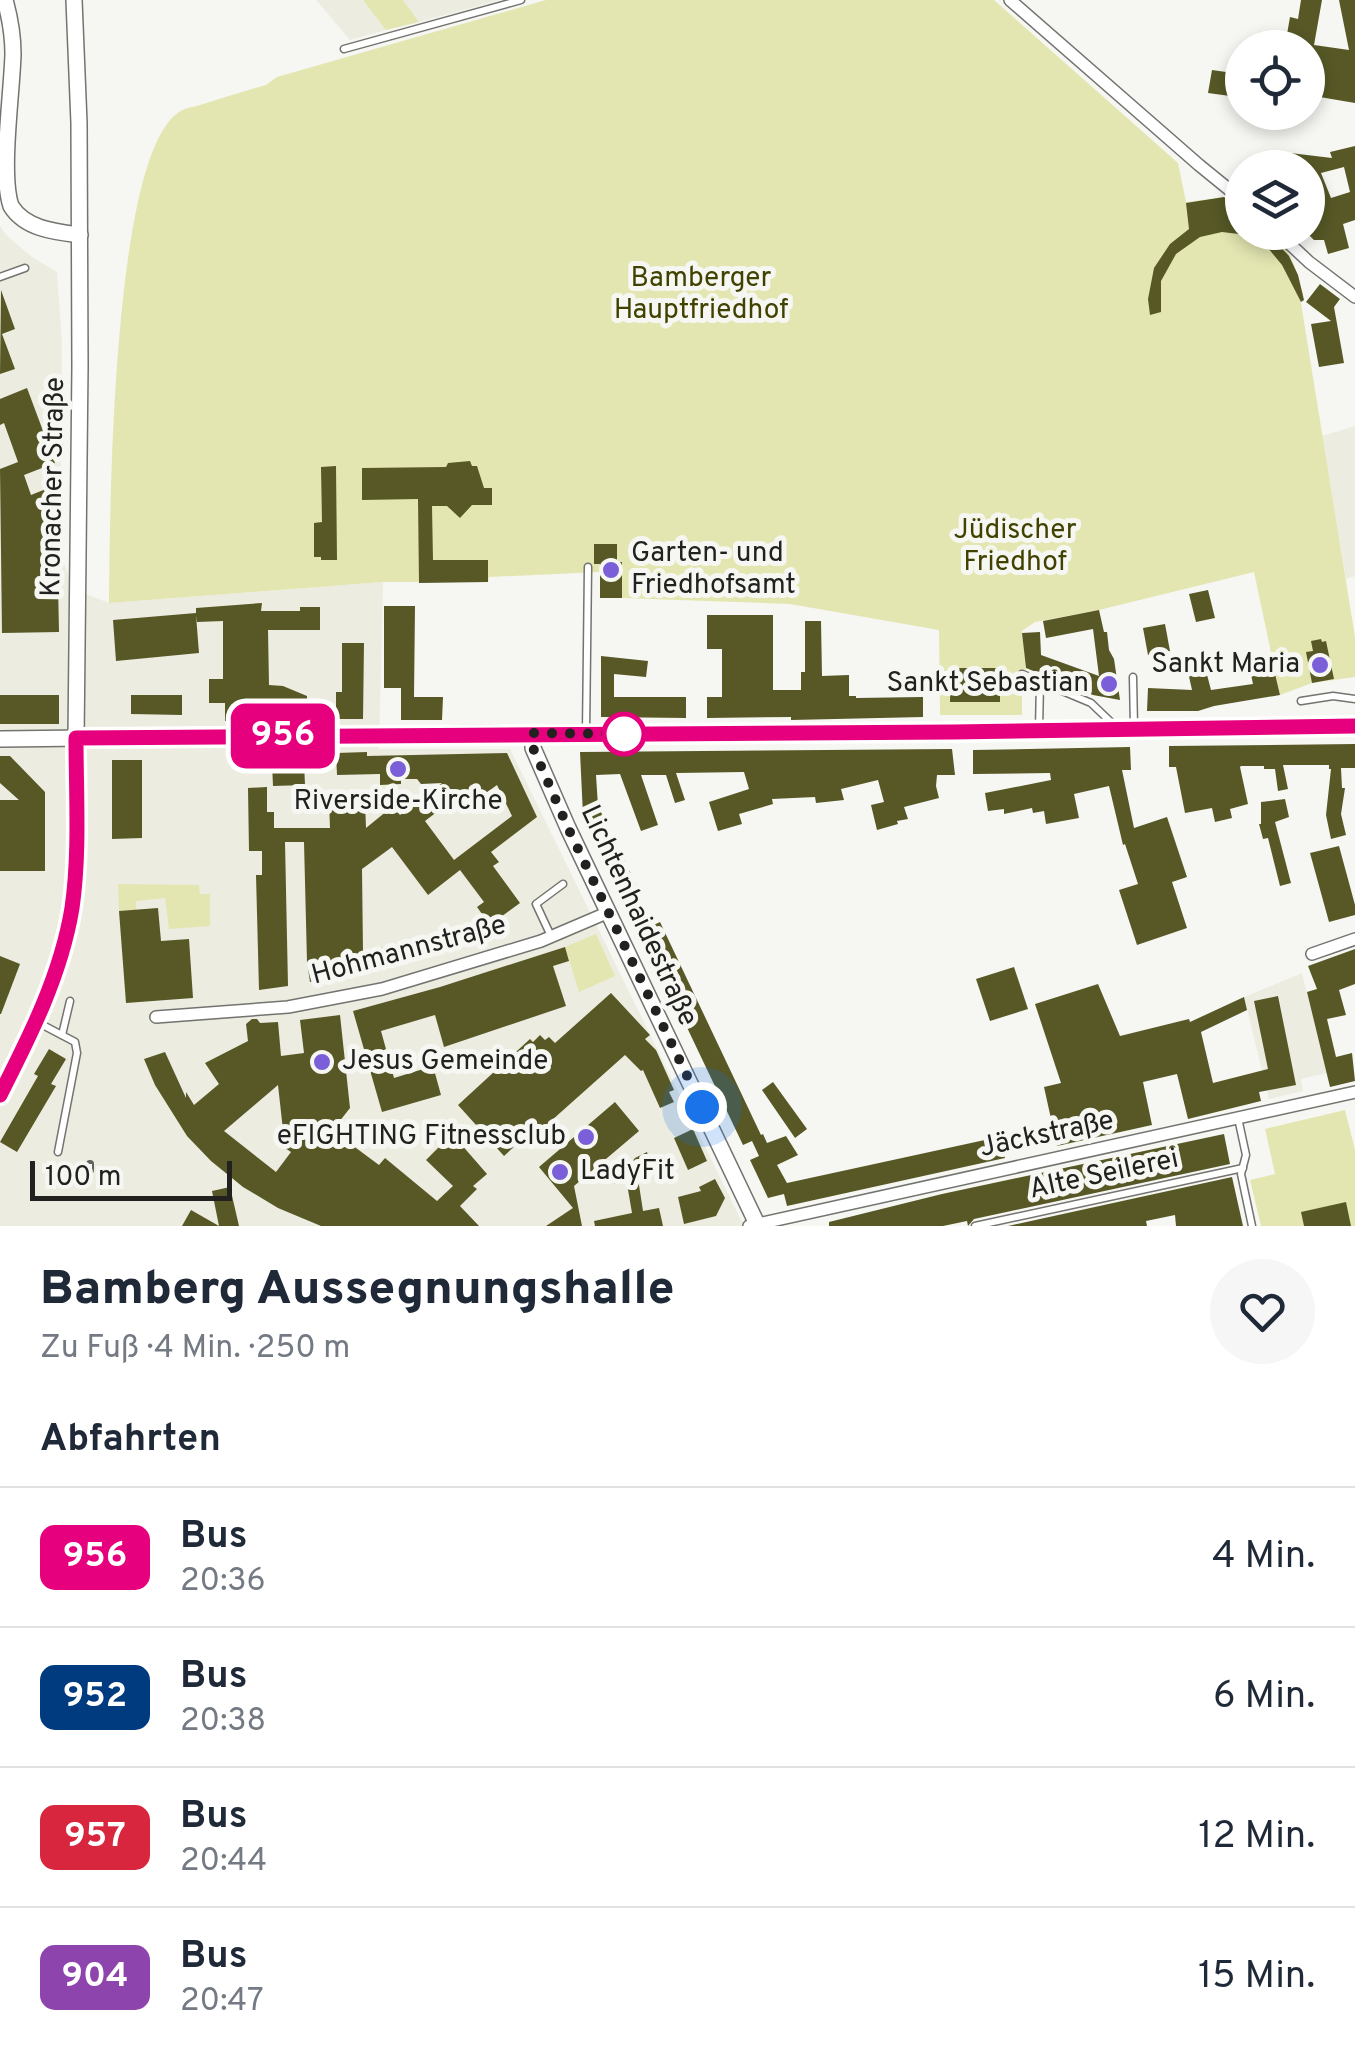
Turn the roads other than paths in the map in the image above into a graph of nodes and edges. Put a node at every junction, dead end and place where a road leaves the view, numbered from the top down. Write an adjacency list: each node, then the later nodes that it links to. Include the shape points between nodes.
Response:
1 (2, 0): 7 (street, via 13,54 3,187 22,219)
2 (74, 0): 7 (street, Kronacher Straße)
3 (520, 0): 5 (lane)
4 (1010, 0): 6 (street)
5 (344, 49)
6 (1225, 186)
7 (80, 235): 23 (street, Kronacher Straße)
8 (1296, 250): 11 (street)
9 (25, 268): 10 (lane)
10 (0, 277)
11 (1355, 297)
12 (588, 567): 22 (lane)
13 (1022, 674): 15 (lane)
14 (1133, 677): 19 (lane)
15 (1040, 682): 19 (lane, via 1091,703); 20 (lane)
16 (1355, 699): 17 (lane)
17 (1301, 701)
18 (1355, 726): 19 (street)
19 (1127, 729): 20 (street)
20 (1039, 730): 22 (street)
21 (533, 733): 22 (street); 23 (street); 26 (street, Lichtenhaidestraße, via 533,748)
22 (586, 734)
23 (76, 738): 24 (street); 32 (street, via 72,908)
24 (0, 740)
25 (564, 884): 27 (lane, via 536,904)
26 (608, 912): 27 (street, Hohmannstraße); 40 (street, Lichtenhaidestraße)
27 (552, 938): 31 (street, Hohmannstraße, via 341,998)
28 (1355, 939): 29 (street)
29 (1312, 954)
30 (70, 1001): 33 (lane)
31 (156, 1017)
32 (36, 1022): 33 (lane); 35 (street)
33 (62, 1035): 37 (lane, via 75,1042 77,1053)
34 (1355, 1092): 36 (street, Jäckstraße)
35 (0, 1095)
36 (1238, 1118): 38 (lane, via 1246,1155); 40 (street, Jäckstraße)
37 (58, 1152)
38 (1242, 1168): 39 (lane, Alte Seilerei); 42 (lane)
39 (997, 1224): 41 (lane, Alte Seilerei)
40 (755, 1225)
41 (975, 1226)
42 (1252, 1226)

